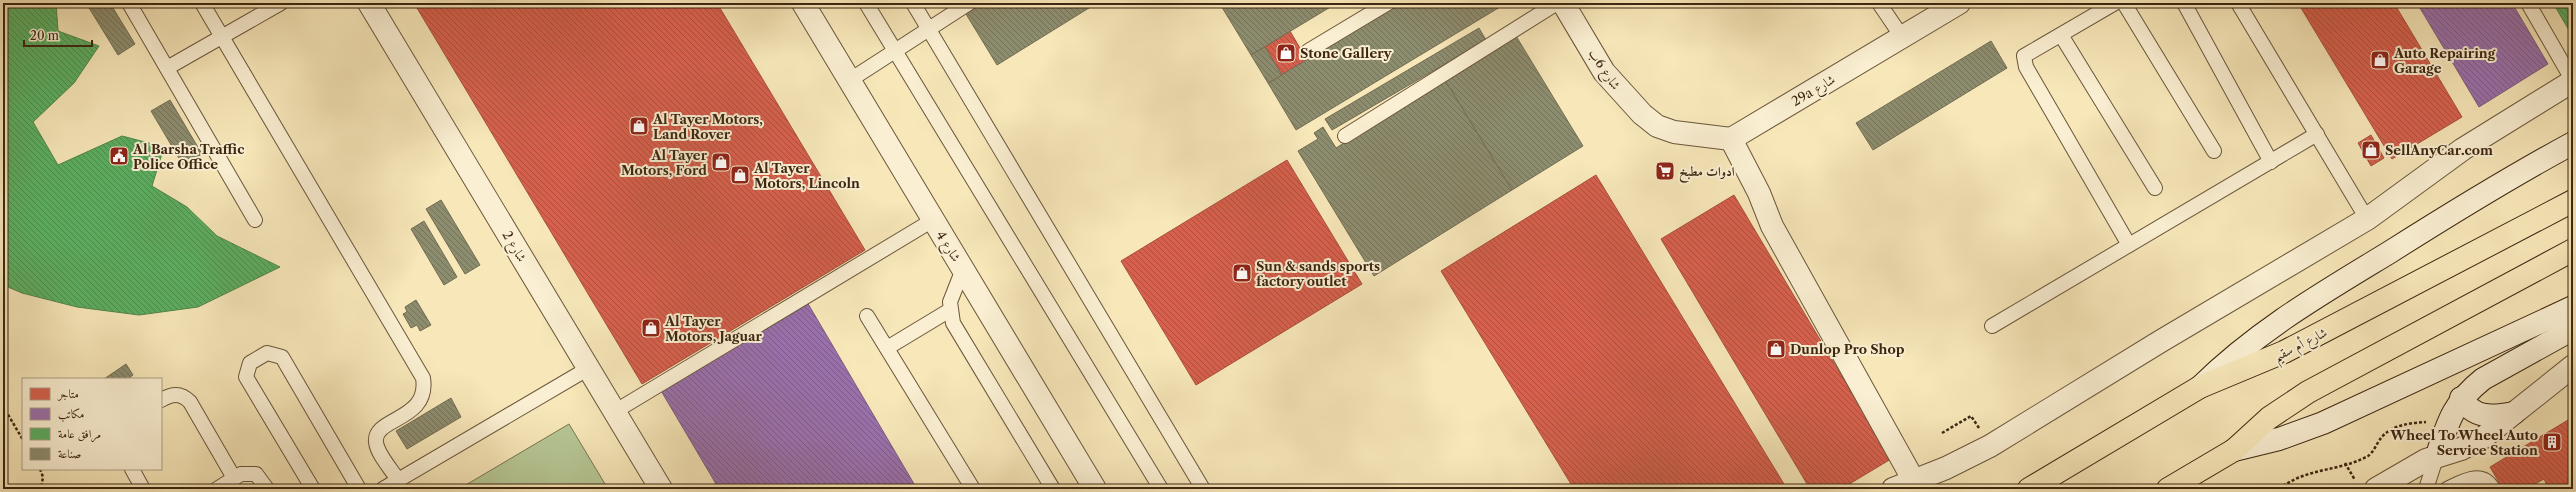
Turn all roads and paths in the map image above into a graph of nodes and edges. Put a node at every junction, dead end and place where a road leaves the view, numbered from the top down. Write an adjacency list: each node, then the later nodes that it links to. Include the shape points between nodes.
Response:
1 (129, 3): 25 (lane)
2 (202, 3): 21 (lane)
3 (281, 3): 21 (lane)
4 (369, 3): 49 (street, شارع 2)
5 (804, 3): 26 (street, شارع 4)
6 (866, 3): 23 (lane)
7 (913, 3): 19 (lane)
8 (969, 3): 19 (lane)
9 (1388, 3): 24 (lane)
10 (1557, 3): 29 (lane)
11 (1563, 3): 30 (street, شارع 6ب, via 1616,87 1642,114 1658,126 1693,135)
12 (1879, 3): 22 (lane)
13 (1959, 3): 22 (street, 29a شارع)
14 (2115, 3): 20 (lane)
15 (2124, 3): 32 (lane)
16 (2184, 3): 33 (lane)
17 (2238, 3): 28 (lane)
18 (2528, 3): 27 (lane)
19 (929, 29): 23 (lane); 69 (lane)
20 (2061, 35): 34 (lane); 39 (lane, via 2024,56 2026,67)
21 (222, 36): 25 (lane); 66 (lane, via 423,378 424,390 420,402 408,413 383,428 376,436 377,446)
22 (1902, 37): 30 (street, 29a شارع)
23 (896, 50): 26 (lane); 81 (lane)
24 (1308, 51)
25 (167, 68): 37 (lane)
26 (850, 80): 38 (street, شارع 4)
27 (2573, 81): 36 (street, via 2464,149)
28 (2317, 134): 33 (lane); 36 (lane)
29 (1345, 136)
30 (1731, 139): 67 (street, via 1759,193 1772,226)
31 (2573, 143): 50 (street, via 2501,183 2272,325 2227,361)
32 (2214, 151)
33 (2271, 162): 39 (lane)
34 (2155, 188)
35 (2573, 201): 50 (main road, شارع أم سقيم, via 2257,365)
36 (2367, 219): 67 (street, via 2167,337 1990,446)
37 (255, 220)
38 (933, 220): 41 (street, شارع 4); 54 (lane)
39 (2129, 245): 45 (lane)
40 (2573, 250): 60 (main road, via 2288,404)
41 (964, 269): 43 (lane, via 953,294); 80 (street, شارع 4)
42 (2573, 307): 60 (street, via 2323,423 2279,439)
43 (950, 310): 47 (lane); 79 (lane, via 953,323)
44 (867, 316): 47 (lane)
45 (1992, 326)
46 (2573, 329): 51 (street, via 2483,379)
47 (887, 348): 78 (lane)
48 (2573, 366): 55 (street)
49 (589, 368): 54 (street, شارع 2); 66 (lane)
50 (2200, 387): 83 (main road, شارع أم سقيم)
51 (2461, 398): 55 (street, via 2466,407 2483,416); 56 (street)
52 (162, 400): 65 (lane, via 179,394 190,402)
53 (3, 406): 59 (path)
54 (614, 412): 77 (street, شارع 2)
55 (2514, 413): 61 (street, via 2476,442)
56 (2448, 420): 61 (street); 62 (path, via 2407,423 2382,436 2369,455)
57 (1942, 433): 58 (path, via 1972,416)
58 (1982, 433)
59 (22, 438)
60 (2234, 450): 84 (main road)
61 (2437, 455): 68 (street); 86 (lane)
62 (2345, 463): 68 (path); 85 (path, via 2291,479)
63 (40, 470): 70 (path, via 43,477)
64 (133, 470): 71 (lane)
65 (234, 478): 72 (lane); 73 (lane, via 252,472 260,477)
66 (398, 480): 76 (lane)
67 (1914, 481): 82 (street)
68 (2366, 486)
69 (1198, 487)
70 (41, 489)
71 (143, 489)
72 (217, 489)
73 (267, 489)
74 (313, 489): 75 (lane, via 246,377 250,363 267,353 282,357)
75 (359, 489)
76 (383, 489)
77 (661, 489)
78 (972, 489)
79 (1053, 489)
80 (1095, 489)
81 (1161, 489)
82 (1893, 489)
83 (2028, 489)
84 (2168, 489)
85 (2279, 489)
86 (2426, 489)
87 (2447, 489): 88 (lane, via 2473,478 2487,481)
88 (2493, 489)

